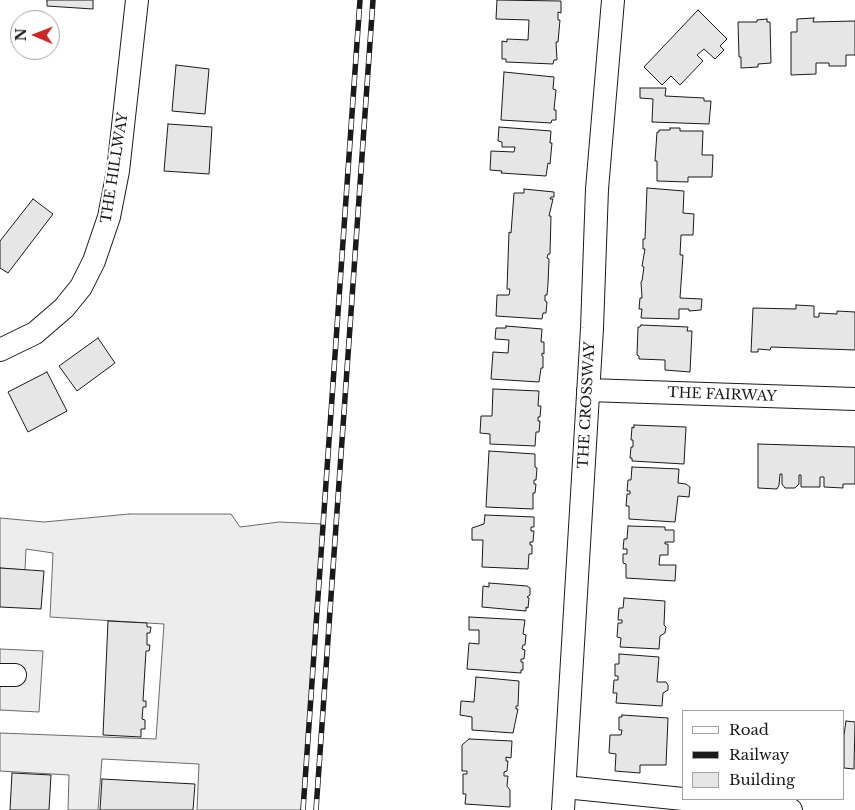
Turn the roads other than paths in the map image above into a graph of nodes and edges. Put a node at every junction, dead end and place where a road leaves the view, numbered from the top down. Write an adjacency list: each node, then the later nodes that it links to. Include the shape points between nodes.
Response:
1 (136, 0): 3 (street, THE HILLWAY, via 118,171 109,217 94,261 81,287 64,308 35,332)
2 (613, 0): 4 (street, THE CROSSWAY, via 597,189)
3 (0, 350)
4 (588, 390): 5 (street, THE FAIRWAY); 6 (street, THE CROSSWAY)
5 (855, 399)
6 (565, 787): 7 (street); 9 (street, THE CROSSWAY)
7 (682, 799)
8 (693, 800): 10 (street)
9 (564, 810)
10 (791, 810)

